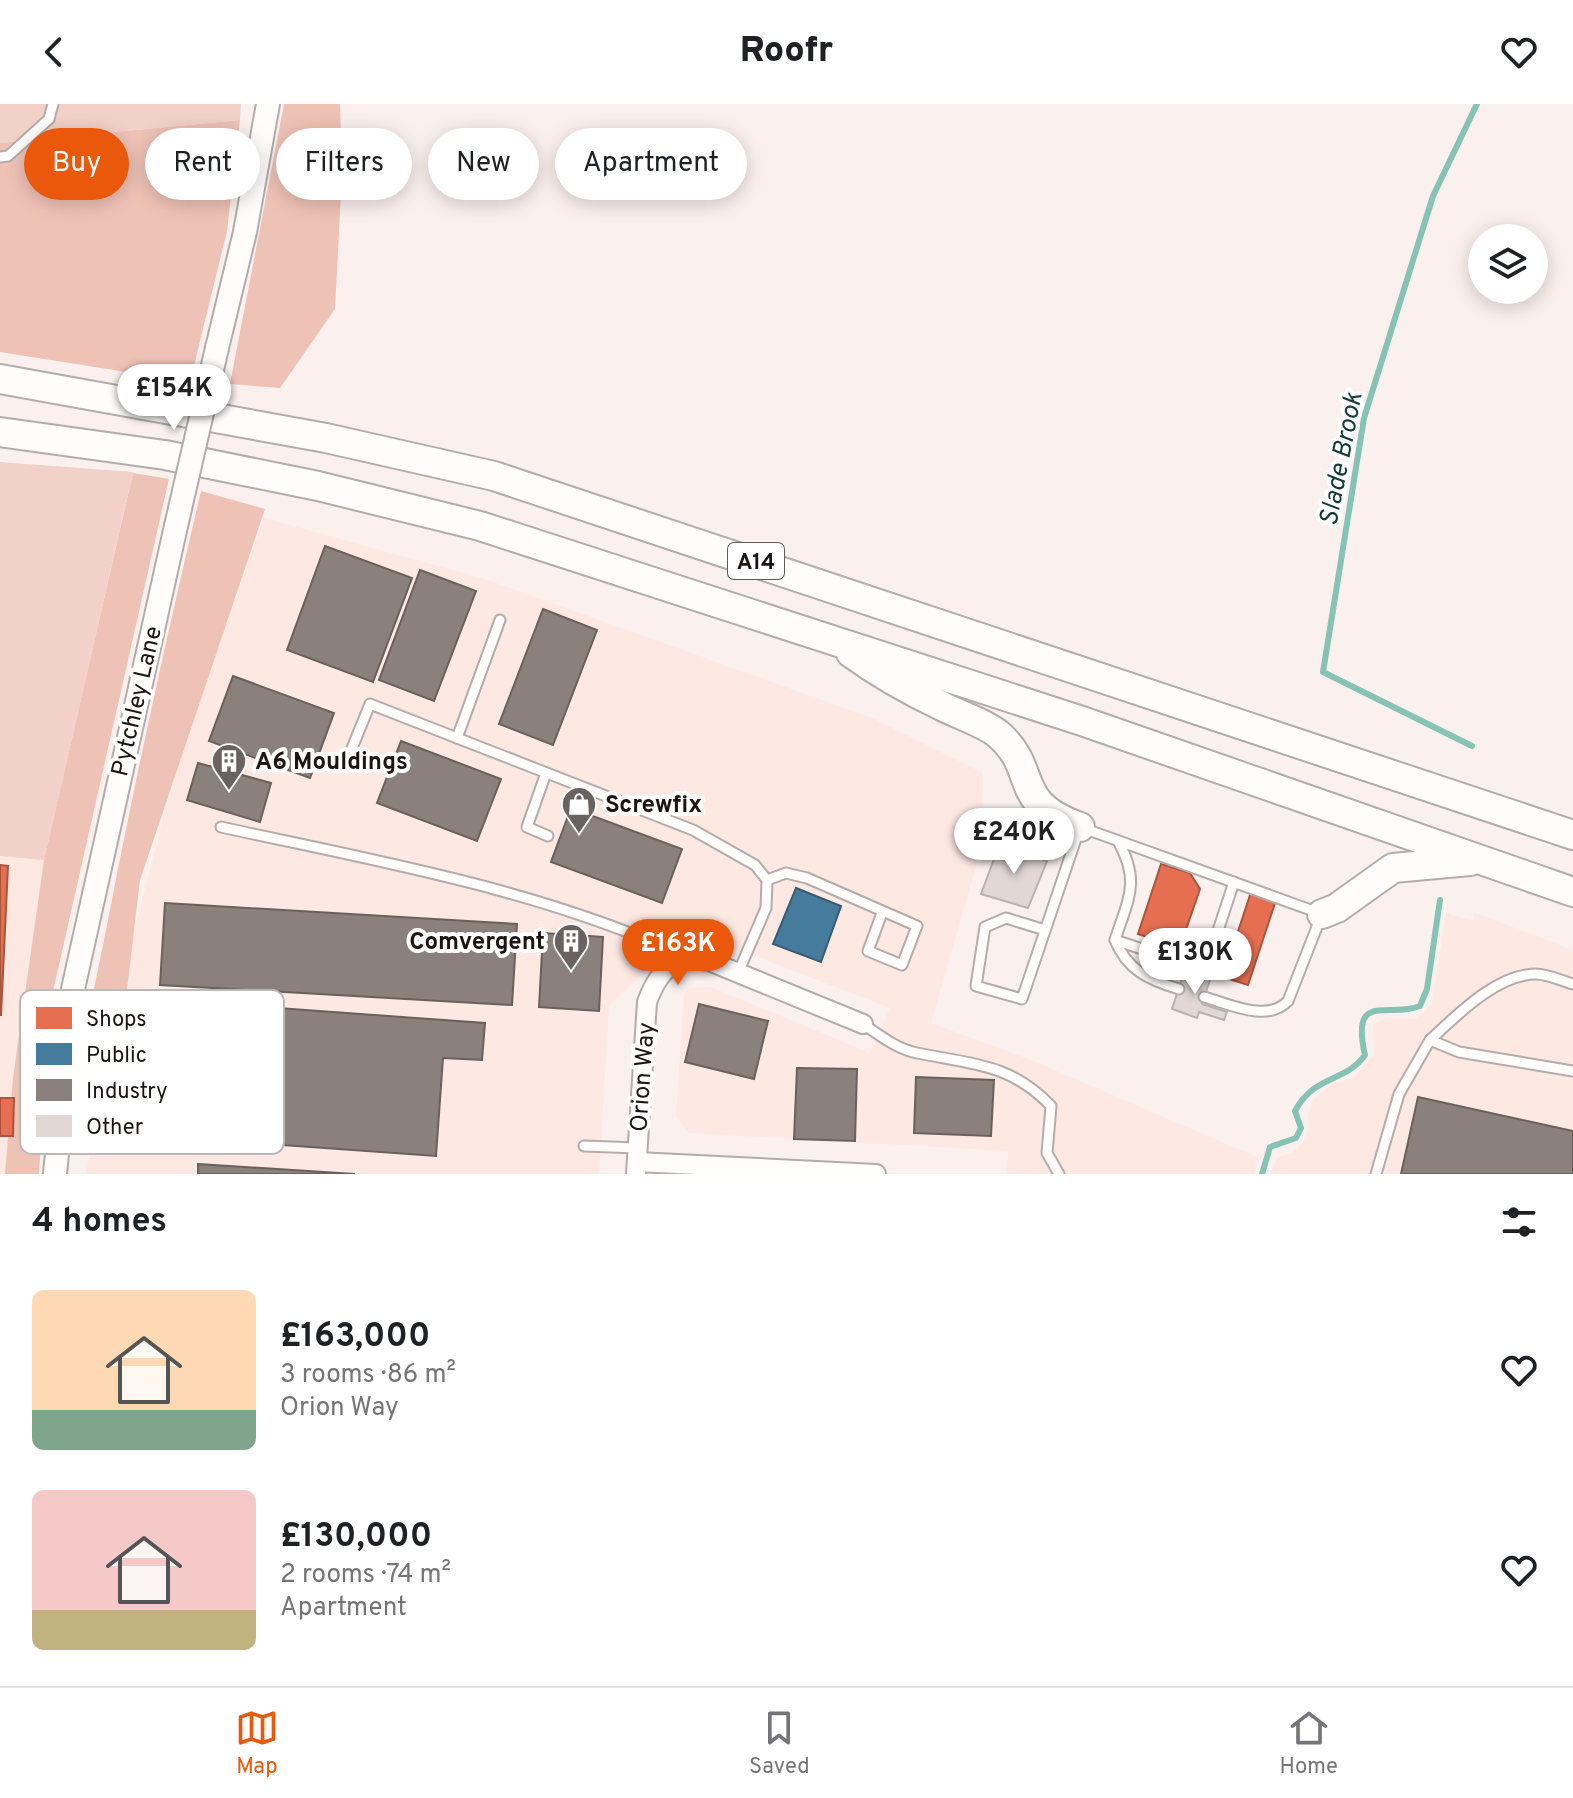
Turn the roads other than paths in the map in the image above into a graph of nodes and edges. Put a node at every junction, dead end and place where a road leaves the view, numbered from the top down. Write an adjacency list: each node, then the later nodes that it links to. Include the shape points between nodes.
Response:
1 (53, 104): 3 (lane, via 49,119 8,156)
2 (268, 104): 28 (street, Pytchley Lane, bridge, via 245,232)
3 (0, 157)
4 (0, 379): 13 (highway, A14, via 326,438 494,476)
5 (0, 432): 7 (highway, A14, via 165,455 318,486 480,526)
6 (500, 620): 8 (lane)
7 (827, 636): 12 (highway, via 891,681 997,733 1012,751 1034,801 1058,820); 16 (highway, A14)
8 (457, 738): 9 (lane, via 370,704); 10 (lane)
9 (346, 763)
10 (546, 773): 14 (lane, via 527,827); 17 (lane, via 693,830 755,865)
11 (221, 827): 24 (lane, via 506,890 623,928)
12 (1080, 827): 15 (lane); 22 (lane)
13 (1573, 835)
14 (548, 836)
15 (1118, 841): 18 (lane); 23 (lane, via 1134,882)
16 (1483, 860): 19 (highway, A14); 21 (highway, via 1393,868)
17 (767, 880): 20 (lane, via 786,873 807,878); 25 (lane, via 766,908)
18 (1234, 882): 21 (lane); 23 (lane, via 1205,970)
19 (1573, 892)
20 (882, 913): 20 (lane, via 917,926 902,965 868,951)
21 (1322, 914): 29 (lane, via 1281,1009 1259,1012)
22 (1045, 930): 22 (lane, via 1022,999 976,986 985,927 1006,918)
23 (1115, 940): 27 (lane, via 1138,973)
24 (687, 957): 25 (street); 35 (street, Orion Way, via 654,982 647,1002)
25 (738, 973): 30 (street)
26 (1573, 984): 31 (lane, via 1537,973 1508,980)
27 (1179, 989)
28 (73, 990)
29 (1204, 997)
30 (863, 1024): 38 (lane, via 915,1053 988,1067 1034,1089 1051,1106 1047,1153)
31 (1430, 1040): 32 (lane, via 1459,1052); 39 (lane, via 1399,1094)
32 (1573, 1071)
33 (584, 1146): 35 (lane)
34 (57, 1154): 36 (street, Pytchley Lane, bridge)
35 (637, 1161): 37 (street, Orion Way)
36 (55, 1174)
37 (876, 1174)
38 (1059, 1174)
39 (1376, 1174)

